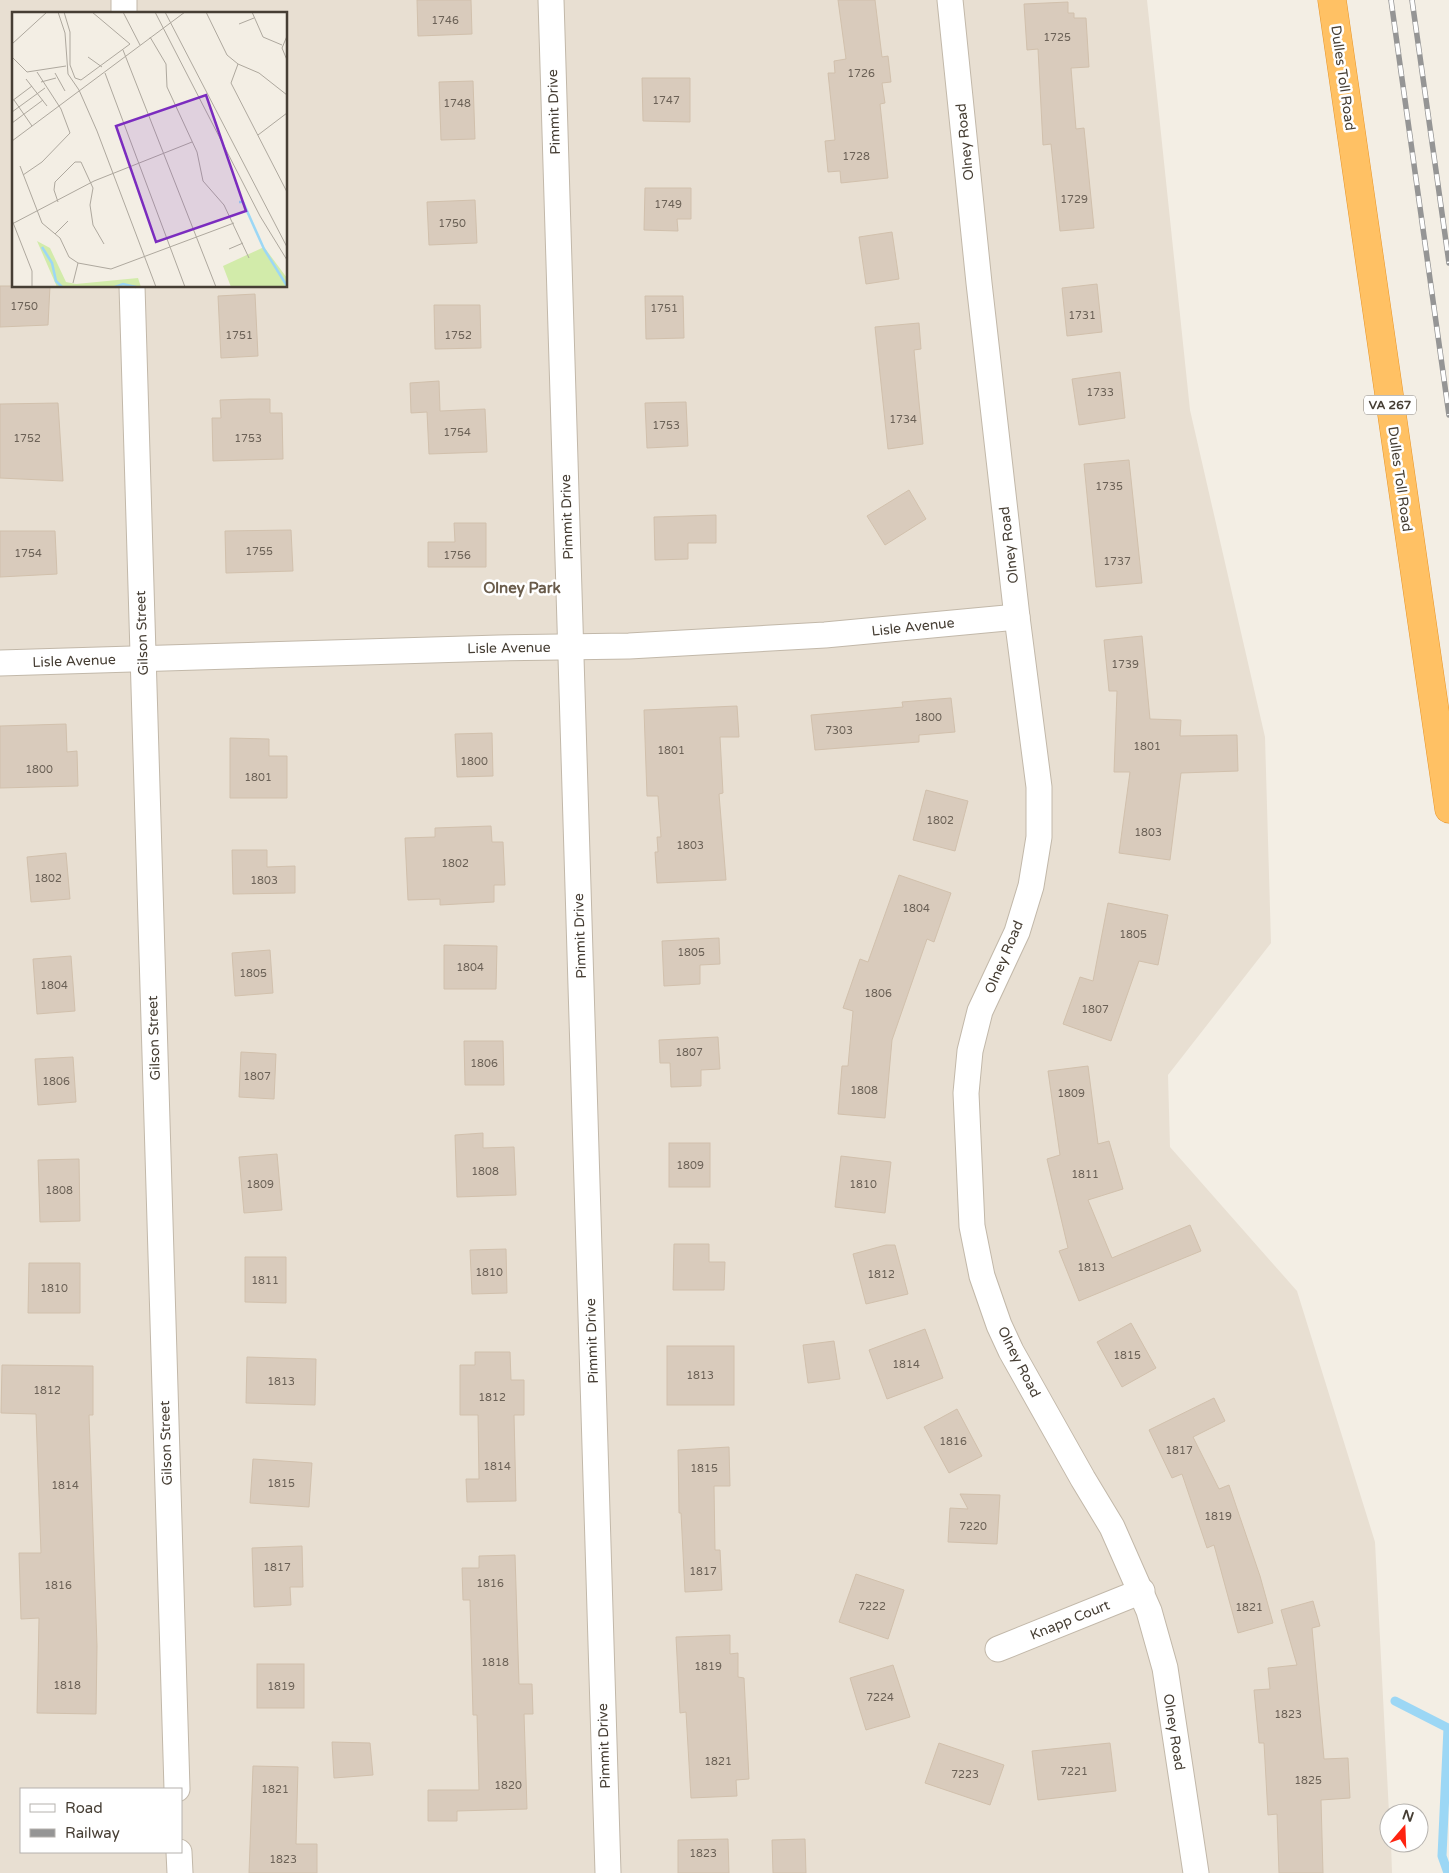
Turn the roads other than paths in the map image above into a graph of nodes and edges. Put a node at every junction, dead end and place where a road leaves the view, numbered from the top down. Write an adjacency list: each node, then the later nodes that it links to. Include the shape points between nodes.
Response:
1 (551, 0): 6 (street, Pimmit Drive)
2 (950, 0): 5 (street, Olney Road)
3 (1332, 0): 9 (highway, Dulles Toll Road / VA 267)
4 (132, 288): 7 (street, Gilson Street)
5 (1017, 617): 6 (street, Lisle Avenue, via 825,636); 10 (street, Olney Road, via 1039,787 1039,837 1031,886 1017,932 980,1011 970,1052 966,1093 972,1226 982,1276 1003,1334 1082,1479 1112,1527)
6 (571, 647): 7 (street, Lisle Avenue); 15 (street, Pimmit Drive)
7 (142, 658): 8 (street, Lisle Avenue); 12 (street, Gilson Street)
8 (0, 663)
9 (1449, 809)
10 (1142, 1591): 11 (street, Knapp Court); 16 (street, Olney Road, via 1165,1668)
11 (998, 1649)
12 (177, 1788)
13 (179, 1853): 14 (street)
14 (180, 1873)
15 (608, 1873)
16 (1196, 1873)

